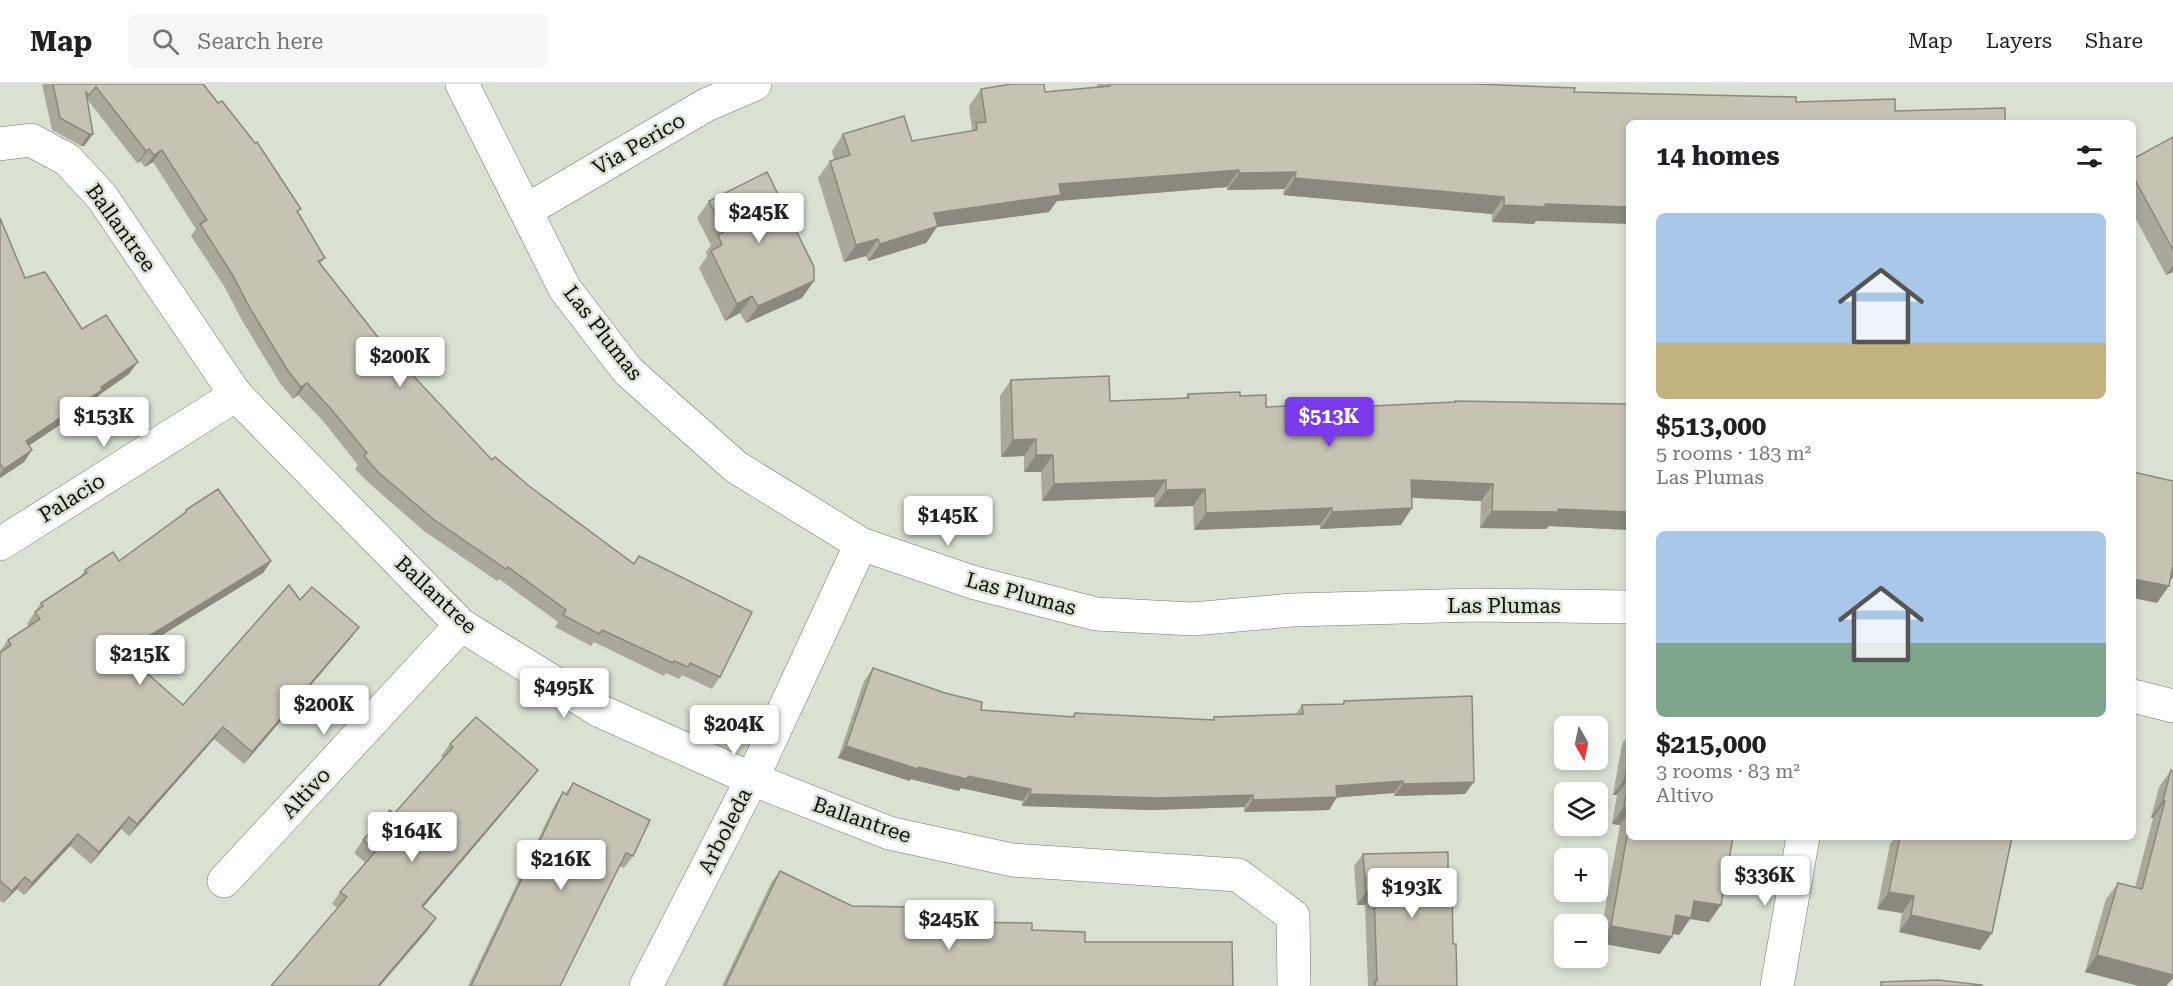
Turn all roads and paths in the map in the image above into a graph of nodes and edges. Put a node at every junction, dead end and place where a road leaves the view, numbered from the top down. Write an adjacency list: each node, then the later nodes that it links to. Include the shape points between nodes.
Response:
1 (462, 84): 4 (street, Las Plumas)
2 (756, 84): 4 (street, Via Perico, via 706,105)
3 (0, 144): 5 (street, Ballantree, via 31,140 68,160 102,197)
4 (526, 210): 7 (street, Las Plumas, via 565,289 628,370 736,468)
5 (236, 394): 6 (street, Palacio); 9 (street, Ballantree)
6 (0, 544)
7 (861, 544): 8 (street, Las Plumas, via 972,582 1096,614 1193,619 1292,610 1478,605); 12 (street, Arboleda)
8 (1626, 607)
9 (461, 625): 12 (street, Ballantree, via 600,711); 14 (street, Altivo)
10 (2136, 697): 11 (street)
11 (2173, 706)
12 (752, 779): 15 (street, Arboleda); 16 (street, Ballantree, via 889,833 1012,860 1238,875 1293,916)
13 (1802, 840): 17 (street)
14 (224, 881)
15 (646, 986)
16 (1293, 986)
17 (1777, 986)

